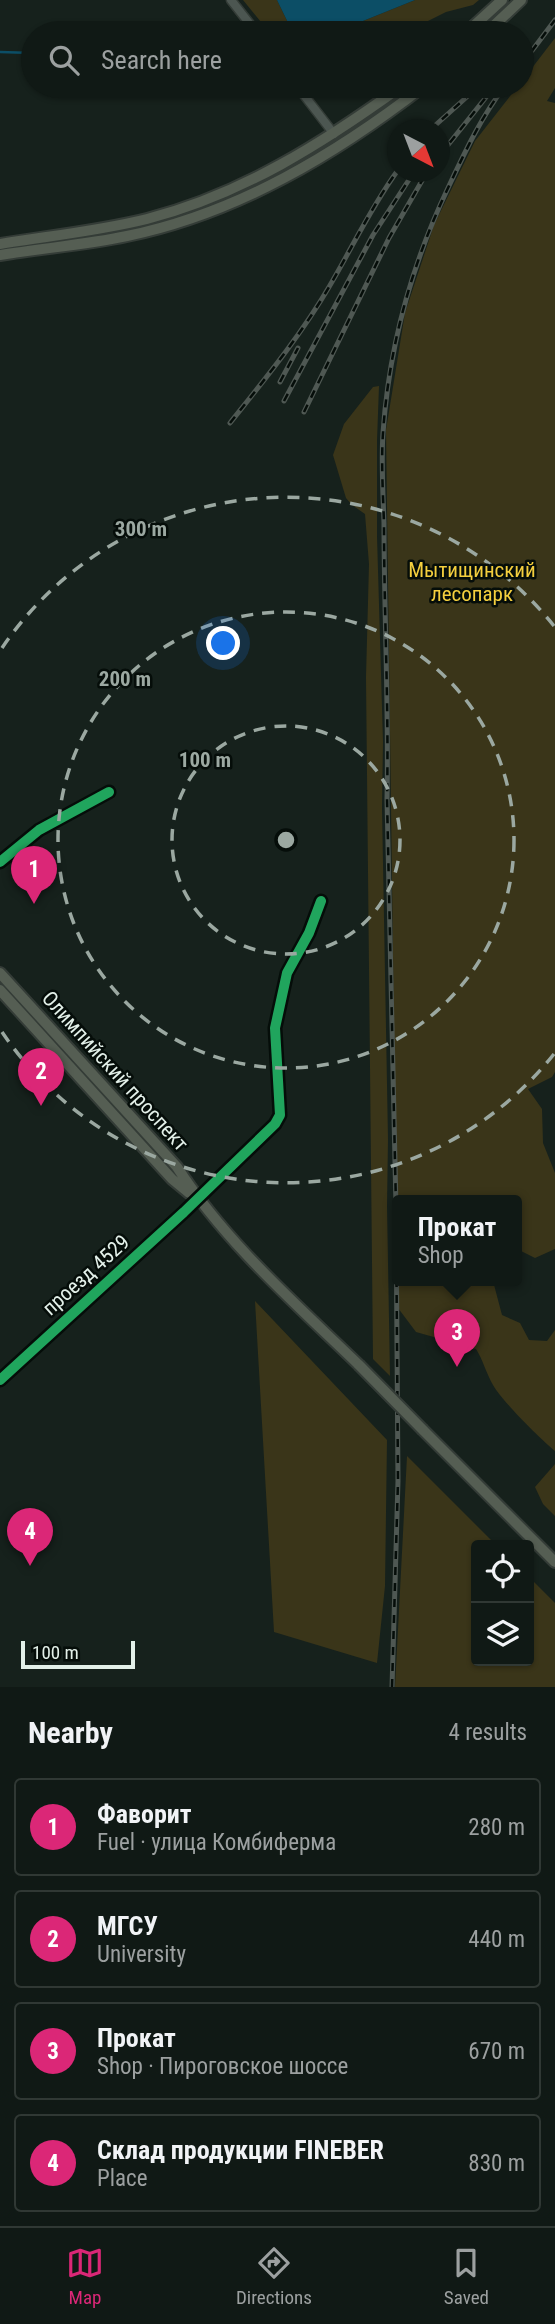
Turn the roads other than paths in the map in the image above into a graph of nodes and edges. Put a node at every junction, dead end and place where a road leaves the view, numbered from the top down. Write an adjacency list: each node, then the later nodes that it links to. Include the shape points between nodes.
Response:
1 (231, 0): 4 (street)
2 (502, 0): 5 (main road)
3 (520, 0): 6 (main road)
4 (248, 21)
5 (479, 21)
6 (498, 21)
7 (306, 98): 10 (street)
8 (385, 98): 10 (main road)
9 (409, 98): 12 (main road, via 323,157 232,202 127,236)
10 (334, 134): 11 (main road, via 265,174 173,211)
11 (0, 244)
12 (0, 255)
13 (109, 792): 14 (street, via 39,830)
14 (0, 862)
15 (321, 901): 18 (street, проезд 4529, via 287,973 275,1028 280,1115)
16 (0, 973): 18 (main road, Олимпийский проспект, via 177,1167)
17 (0, 990): 18 (main road, Олимпийский проспект, via 172,1179)
18 (198, 1199): 19 (street, проезд 4529); 20 (main road, Олимпийский проспект, bridge, via 272,1282)
19 (0, 1380)
20 (555, 1562)

